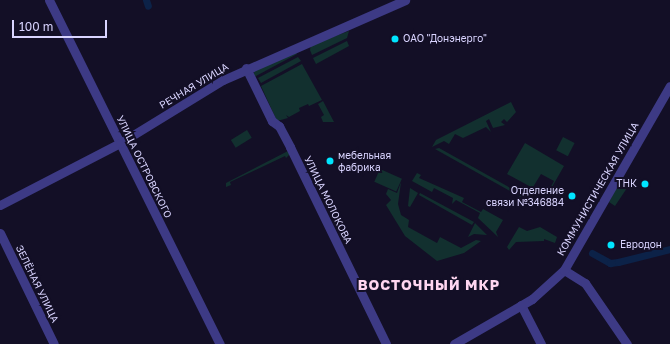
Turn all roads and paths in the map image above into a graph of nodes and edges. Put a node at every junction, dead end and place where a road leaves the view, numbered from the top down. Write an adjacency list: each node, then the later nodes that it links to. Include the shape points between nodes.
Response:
1 (49, 0): 5 (street, УЛИЦА ОСТРОВСКОГО)
2 (405, 0): 3 (street, РЕЧНАЯ УЛИЦА)
3 (246, 68): 5 (street, РЕЧНАЯ УЛИЦА, via 201,92); 12 (street, УЛИЦА МОЛОКОВА, via 272,120 281,130)
4 (670, 86): 8 (street, КОММУНИСТИЧЕСКАЯ УЛИЦА)
5 (120, 143): 6 (street, РЕЧНАЯ УЛИЦА); 11 (street, УЛИЦА ОСТРОВСКОГО)
6 (0, 205)
7 (0, 233): 10 (street, ЗЕЛЁНАЯ УЛИЦА)
8 (564, 270): 9 (street, КОММУНИСТИЧЕСКАЯ УЛИЦА, via 542,291); 15 (street, via 585,283)
9 (521, 305): 13 (street, КОММУНИСТИЧЕСКАЯ УЛИЦА); 14 (street)
10 (54, 344)
11 (220, 344)
12 (386, 344)
13 (454, 344)
14 (541, 344)
15 (627, 344)

